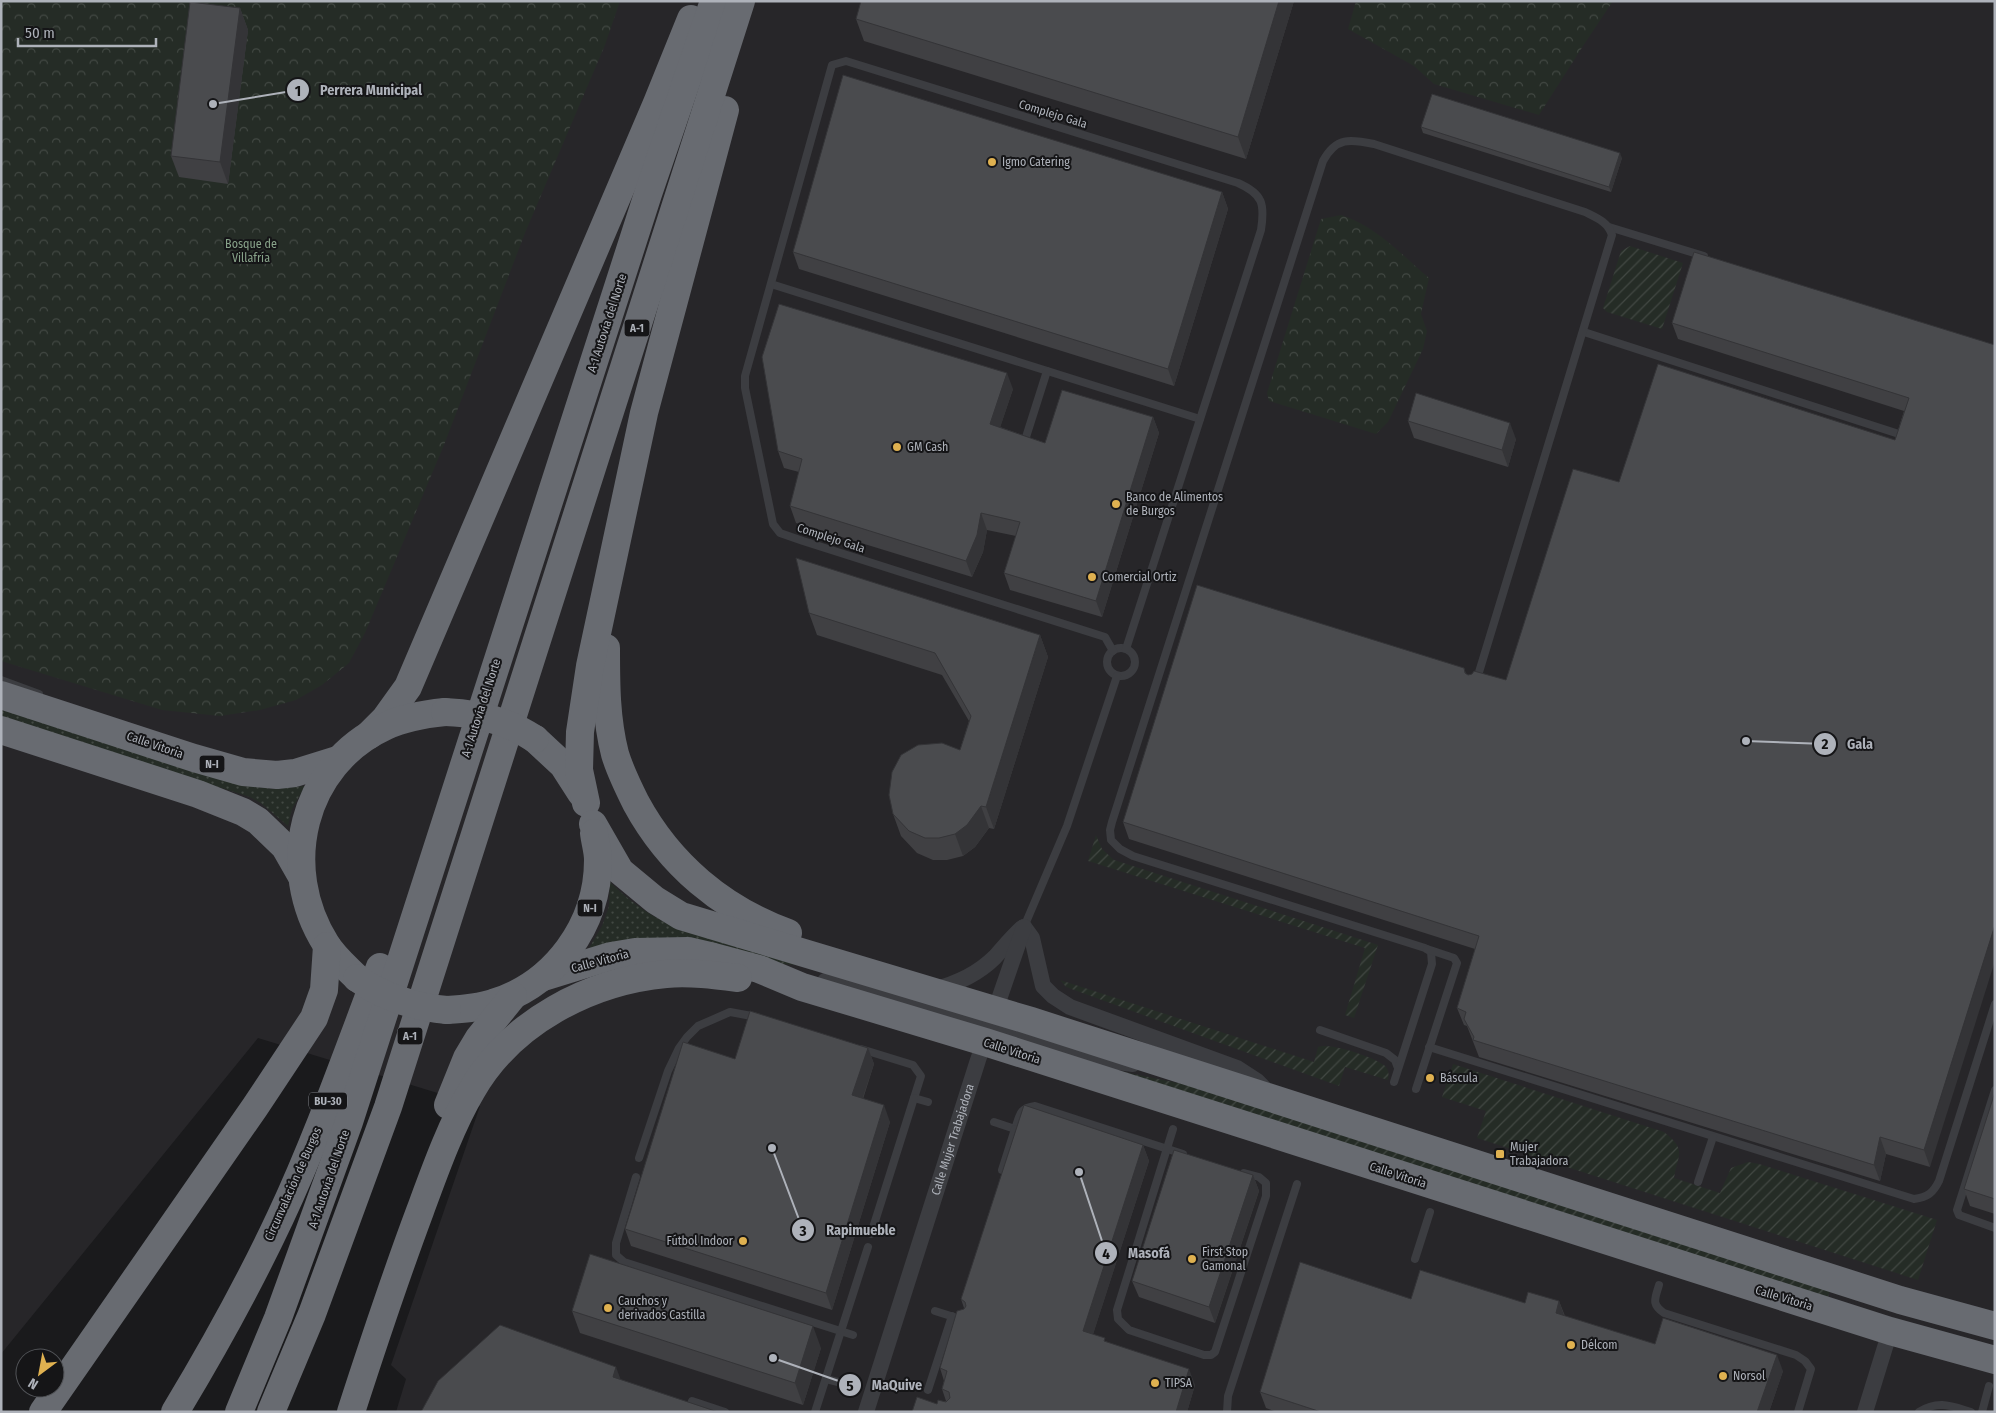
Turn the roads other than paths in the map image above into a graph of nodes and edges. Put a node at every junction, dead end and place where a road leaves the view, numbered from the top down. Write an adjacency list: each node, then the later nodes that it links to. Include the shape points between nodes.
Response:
1 (699, 1): 22 (highway, via 408,687)
2 (714, 1): 25 (highway, A-1 Autovía del Norte / A-1)
3 (741, 1): 88 (highway, A-1, via 388,1107 312,1314)
4 (757, 1): 10 (highway)
5 (1610, 227): 6 (lane); 8 (lane, via 1609,250); 31 (lane, via 1585,212 1374,144 1353,139 1329,150 1110,830 1110,840 1133,856)
6 (1713, 259)
7 (771, 284): 9 (lane); 11 (lane, Complejo Gala, via 832,65 840,62 856,64 1238,183 1261,199 1264,212); 15 (lane, Complejo Gala, via 745,376 745,388 773,524 780,533 1105,637)
8 (1584, 332): 12 (lane); 18 (lane)
9 (1046, 371): 11 (lane); 13 (lane)
10 (644, 413): 27 (highway, via 581,718 579,770); 34 (highway, via 627,496 606,649 606,709 614,751 629,789 667,851 708,890 772,928 888,965)
11 (1200, 419): 14 (lane, Complejo Gala)
12 (1902, 435)
13 (1026, 436)
14 (1126, 649): 15 (lane); 16 (lane, via 1135,660 1134,668 1127,675)
15 (1113, 651): 16 (lane, via 1107,663 1110,672)
16 (1117, 676): 29 (lane, via 1067,826)
17 (1, 680): 20 (lane)
18 (1474, 686)
19 (1, 695): 23 (highway, Calle Vitoria / N-I, via 77,715 228,769 258,774 295,773)
20 (44, 696)
21 (1, 730): 26 (highway, N-I)
22 (369, 735): 23 (highway, N-I); 27 (highway, N-I, bridge, via 400,720 421,715 445,712 493,719 535,739 563,765 572,776)
23 (340, 759): 28 (highway, N-I, via 322,783 310,807 301,843)
24 (106, 773): 26 (lane)
25 (458, 779): 86 (highway, Circunvalación de Burgos / BU-30, via 280,1218 224,1327); 87 (highway, A-1 Autovía del Norte / A-1, via 343,1140 278,1318)
26 (162, 784): 28 (highway, N-I, via 225,804 258,821 285,847)
27 (589, 813): 32 (highway, N-I, via 598,858 596,886 588,915 578,937); 34 (highway, via 620,871 655,900 681,916)
28 (301, 875): 30 (highway, N-I, via 314,923)
29 (1024, 927): 34 (street, via 981,969 950,986); 37 (street, Calle Mujer Trabajadora); 49 (street, via 1032,938 1044,986 1053,996 1070,1007 1237,1068)
30 (327, 946): 35 (highway, N-I, bridge, via 357,978 402,1002 448,1010 480,1006); 85 (highway, via 324,990 314,1018)
31 (1425, 948): 42 (lane, via 1454,958 1458,963); 44 (lane, via 1430,952 1432,964)
32 (543, 977): 33 (highway, Calle Vitoria, via 612,956 688,951 759,969); 35 (highway, N-I)
33 (802, 987): 37 (street, Calle Vitoria, via 822,980 974,1022 983,1020); 40 (highway, Calle Vitoria); 68 (highway, via 698,973 666,974 625,980 592,990 535,1022 493,1060 472,1090 435,1173)
34 (924, 989): 37 (highway)
35 (512, 996): 68 (highway, via 479,1038 461,1072 423,1174)
36 (1995, 1004): 54 (lane, via 1939,1181 1933,1193 1925,1198 1914,1200)
37 (996, 1010): 40 (street, Calle Mujer Trabajadora); 43 (highway)
38 (765, 1019): 57 (lane, via 730,1012 698,1026 687,1037 668,1071)
39 (1320, 1030): 44 (lane, via 1386,1052)
40 (984, 1042): 43 (street, via 1002,1033 1013,1032 1110,1061 1127,1064); 76 (highway, Calle Vitoria); 92 (street, Calle Mujer Trabajadora)
41 (849, 1045): 48 (lane, via 913,1065 921,1076)
42 (1429, 1048): 46 (lane); 54 (lane)
43 (1161, 1062): 49 (highway)
44 (1398, 1068): 45 (lane)
45 (1394, 1082)
46 (1416, 1089)
47 (1995, 1090): 64 (lane, via 1957,1210 1964,1218)
48 (914, 1098): 50 (lane); 65 (lane)
49 (1278, 1101): 70 (highway)
50 (928, 1102)
51 (994, 1122): 52 (lane)
52 (1015, 1128): 55 (lane, via 1022,1110 1035,1106); 58 (lane)
53 (1173, 1128): 55 (lane)
54 (1713, 1137): 61 (lane)
55 (1167, 1149): 56 (lane); 59 (lane, via 1120,1296 1118,1319 1128,1330 1204,1355 1211,1355 1218,1348 1266,1196 1263,1180)
56 (1194, 1157)
57 (639, 1158)
58 (1002, 1170)
59 (1240, 1172)
60 (636, 1177): 75 (lane, via 616,1243 616,1255 624,1262)
61 (1698, 1182)
62 (1297, 1184): 93 (lane, via 1228,1396)
63 (1430, 1212): 67 (lane)
64 (1995, 1228)
65 (870, 1234)
66 (868, 1247): 75 (lane)
67 (1415, 1258)
68 (393, 1283): 89 (highway)
69 (1659, 1285): 94 (lane, via 1655,1303 1664,1313 1806,1360 1812,1369)
70 (1860, 1288): 74 (highway); 76 (highway, via 1882,1312)
71 (935, 1311): 72 (lane)
72 (952, 1316): 73 (lane); 83 (lane)
73 (966, 1321)
74 (1995, 1326)
75 (841, 1331): 77 (lane); 80 (lane)
76 (1890, 1331): 78 (highway, via 1901,1322 1913,1320); 79 (highway, Calle Vitoria); 95 (street)
77 (853, 1335)
78 (1995, 1340)
79 (1995, 1360)
80 (826, 1379): 81 (lane); 91 (lane)
81 (838, 1382)
82 (1989, 1386): 98 (lane)
83 (928, 1390)
84 (692, 1401): 90 (lane)
85 (43, 1412)
86 (175, 1412)
87 (239, 1412)
88 (271, 1412)
89 (351, 1412)
90 (725, 1412)
91 (815, 1412)
92 (866, 1412)
93 (1227, 1412)
94 (1798, 1412)
95 (1865, 1412)
96 (1919, 1412): 97 (lane, via 1932,1404)
97 (1971, 1412)
98 (1982, 1412)

